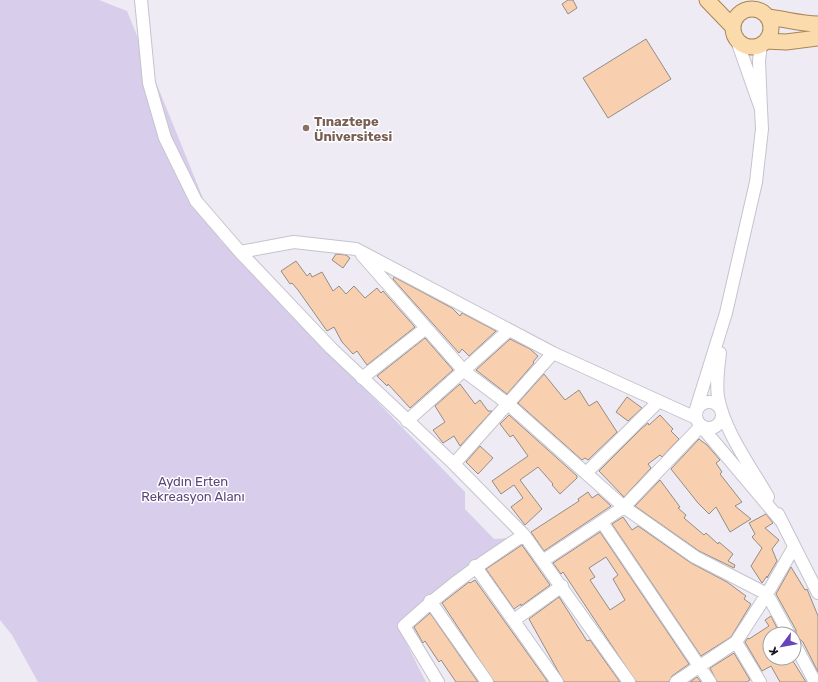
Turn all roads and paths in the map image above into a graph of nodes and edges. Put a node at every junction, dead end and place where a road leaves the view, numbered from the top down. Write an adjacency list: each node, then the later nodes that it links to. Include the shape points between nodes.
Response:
1 (141, 0): 11 (street, via 149,83 166,138 196,201)
2 (707, 0): 6 (main road)
3 (748, 4): 4 (main road); 6 (main road, via 747,10 737,16)
4 (768, 17): 5 (main road, via 786,19 799,24); 8 (main road, via 771,29)
5 (818, 24)
6 (734, 31): 8 (main road, via 738,40 749,46); 9 (street)
7 (818, 38): 8 (main road)
8 (763, 42): 9 (street, via 759,61)
9 (761, 109): 12 (street, via 762,129 756,182)
10 (356, 249): 11 (street, via 294,242); 13 (street); 14 (street)
11 (240, 252): 17 (street)
12 (726, 313): 20 (street, via 717,372 718,396); 21 (street)
13 (426, 328): 16 (street); 17 (street)
14 (509, 330): 15 (street); 16 (street)
15 (553, 353): 18 (street); 19 (street)
16 (464, 371): 19 (street); 22 (street)
17 (362, 378): 22 (street)
18 (658, 402): 21 (street); 24 (street)
19 (508, 404): 23 (street); 24 (street)
20 (722, 411): 21 (street, via 716,404 707,401 703,403); 21 (street, via 722,419 717,426 709,428); 27 (street)
21 (698, 418): 25 (street); 27 (street)
22 (407, 421): 23 (street)
23 (454, 464): 28 (street)
24 (586, 473): 25 (street)
25 (624, 507): 26 (street); 34 (street, via 695,557)
26 (602, 522): 30 (street); 40 (street)
27 (782, 522): 29 (street)
28 (524, 535): 30 (street); 31 (street)
29 (794, 547): 33 (street); 34 (street)
30 (544, 560): 32 (street)
31 (475, 566): 35 (street); 36 (street)
32 (562, 586): 36 (street); 44 (street)
33 (818, 592)
34 (767, 594): 37 (street); 38 (street)
35 (430, 602): 41 (street, via 404,626); 42 (street)
36 (514, 620): 43 (street)
37 (785, 626)
38 (736, 642): 40 (street); 47 (street)
39 (802, 658): 48 (street)
40 (699, 665): 45 (street); 46 (street)
41 (438, 682)
42 (487, 682)
43 (557, 682)
44 (629, 682)
45 (676, 682)
46 (710, 682)
47 (760, 682)
48 (815, 682)

